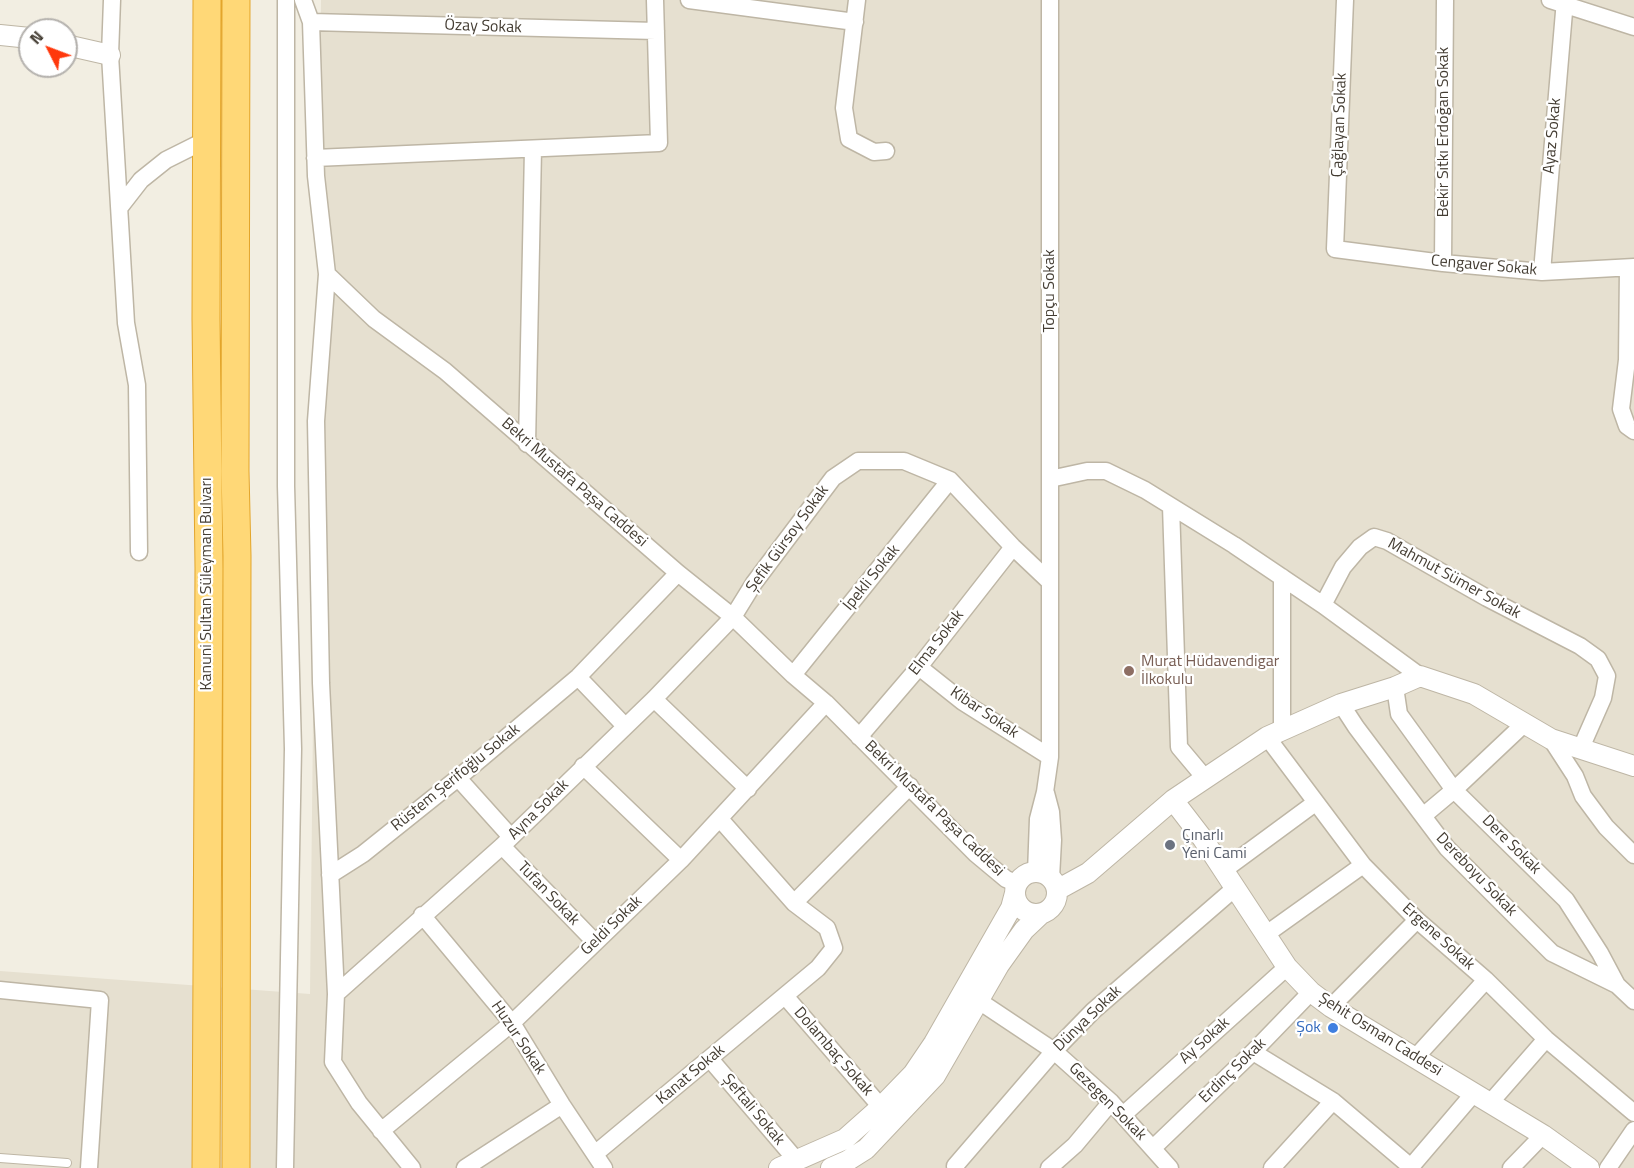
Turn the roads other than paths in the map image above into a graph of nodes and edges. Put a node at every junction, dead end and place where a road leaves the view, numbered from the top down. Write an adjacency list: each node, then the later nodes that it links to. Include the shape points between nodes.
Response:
1 (112, 0): 20 (street)
2 (207, 0): 21 (highway, Kanuni Sultan Süleyman Bulvarı)
3 (236, 0): 120 (highway, Kanuni Sultan Süleyman Bulvarı)
4 (286, 0): 121 (street, via 286,463 293,749)
5 (303, 0): 13 (street)
6 (655, 0): 16 (street)
7 (689, 0): 14 (street)
8 (857, 0): 14 (street)
9 (1050, 0): 33 (street, Topçu Sokak)
10 (1345, 0): 26 (street, Çağlayan Sokak)
11 (1444, 0): 27 (street, Bekir Sıtkı Erdoğan Sokak)
12 (1560, 1): 15 (street); 29 (street, Ayaz Sokak)
13 (311, 22): 16 (street, Özay Sokak); 24 (street)
14 (855, 22): 23 (street, via 844,108 849,139 874,152)
15 (1634, 27)
16 (656, 31): 22 (street, via 658,143)
17 (0, 35): 18 (street)
18 (18, 37)
19 (78, 48): 20 (street)
20 (110, 55): 25 (street)
21 (206, 140): 25 (street, via 166,160 141,180); 119 (highway, Kanuni Sultan Süleyman Bulvarı)
22 (533, 149): 24 (street); 32 (street)
23 (886, 151)
24 (315, 158): 30 (street)
25 (120, 207): 37 (street, via 126,323 137,386)
26 (1335, 249): 27 (street, Cengaver Sokak)
27 (1443, 263): 29 (street, Cengaver Sokak)
28 (1631, 267): 29 (street, Cengaver Sokak); 31 (street, via 1621,410)
29 (1542, 272)
30 (327, 274): 32 (street, Bekri Mustafa Paşa Caddesi, via 374,319 445,371); 74 (street, via 316,421 321,683)
31 (1630, 428)
32 (527, 444): 38 (street, Bekri Mustafa Paşa Caddesi)
33 (1050, 479): 35 (street, via 1106,471); 40 (street, Topçu Sokak)
34 (950, 480): 36 (street); 42 (street, Şefik Gürsoy Sokak, via 904,461 858,461 832,478); 44 (street, İpekli Sokak)
35 (1171, 506): 39 (street); 61 (street, via 1179,747)
36 (1012, 547): 40 (street); 43 (street, Elma Sokak)
37 (139, 552)
38 (678, 573): 42 (street, Bekri Mustafa Paşa Caddesi); 45 (street, Rüstem Şerifoğlu Sokak)
39 (1282, 577): 41 (street); 53 (street)
40 (1050, 582): 57 (street, Topçu Sokak)
41 (1323, 605): 46 (street); 56 (street, Mahmut Sümer Sokak, via 1343,567 1374,537 1388,541 1580,646 1598,659 1607,676 1603,698)
42 (733, 617): 44 (street, Bekri Mustafa Paşa Caddesi); 48 (street, Ayna Sokak)
43 (919, 667): 54 (street, Elma Sokak); 57 (street, Kibar Sokak, via 963,702)
44 (793, 675): 49 (street, Bekri Mustafa Paşa Caddesi)
45 (578, 676): 52 (street); 60 (street, Rüstem Şerifoğlu Sokak)
46 (1420, 676): 47 (street); 51 (street, via 1474,694)
47 (1395, 687): 50 (street); 64 (street, Dere Sokak, via 1399,714)
48 (654, 699): 52 (street, Ayna Sokak); 63 (street)
49 (826, 703): 54 (street, Bekri Mustafa Paşa Caddesi); 63 (street, Geldi Sokak)
50 (1341, 704): 53 (street); 67 (street, Dereboyu Sokak)
51 (1524, 724): 55 (street); 64 (street)
52 (625, 726): 58 (street, Ayna Sokak)
53 (1275, 733): 61 (street); 66 (street, Ergene Sokak)
54 (859, 737): 62 (street, Bekri Mustafa Paşa Caddesi)
55 (1551, 739): 56 (street); 70 (street, via 1584,796)
56 (1581, 748): 59 (street)
57 (1050, 757): 75 (street, Topçu Sokak, via 1045,792 1053,840)
58 (583, 766): 69 (street, Ayna Sokak); 71 (street)
59 (1634, 766)
60 (458, 778): 69 (street, Tufan Sokak); 74 (street, Rüstem Şerifoğlu Sokak, via 363,854)
61 (1205, 778): 65 (street)
62 (910, 786): 77 (street, Bekri Mustafa Paşa Caddesi, via 976,854); 78 (street)
63 (748, 789): 68 (street, Geldi Sokak)
64 (1454, 790): 67 (street); 86 (street, Dere Sokak, via 1566,900)
65 (1173, 800): 73 (street, Şehit Osman Caddesi); 75 (street, via 1088,873)
66 (1316, 803): 72 (street, Ergene Sokak); 73 (street)
67 (1423, 816): 86 (street, Dereboyu Sokak, via 1446,848 1552,953)
68 (720, 819): 71 (street, Geldi Sokak); 78 (street)
69 (507, 841): 80 (street, Ayna Sokak); 83 (street, Tufan Sokak)
70 (1634, 855)
71 (681, 860): 83 (street, Geldi Sokak)
72 (1363, 865): 81 (street, Ergene Sokak); 82 (street)
73 (1224, 870): 76 (street, Şehit Osman Caddesi)
74 (330, 875): 89 (street)
75 (1048, 880): 77 (street, via 1025,876); 79 (street, via 1054,903)
76 (1235, 888): 82 (street, Şehit Osman Caddesi); 96 (street, Dünya Sokak, via 1093,1011)
77 (1017, 889): 79 (street, via 1016,900 1025,911); 104 (street, via 1011,908 934,1043 913,1074)
78 (794, 903): 90 (street, Kanat Sokak, via 827,928 834,948 818,968)
79 (1042, 913): 91 (street, via 1024,930)
80 (422, 915): 89 (street, Ayna Sokak); 94 (street, Huzur Sokak)
81 (1417, 920): 85 (street, Ergene Sokak); 93 (street)
82 (1265, 935): 84 (street, Şehit Osman Caddesi)
83 (595, 942): 94 (street, Geldi Sokak)
84 (1287, 967): 88 (street, Şehit Osman Caddesi); 106 (street, Ay Sokak)
85 (1486, 980): 95 (street, Ergene Sokak); 98 (street)
86 (1617, 985): 92 (street, Dere Sokak)
87 (0, 990): 118 (street, via 99,1000)
88 (1311, 992): 93 (street, Şehit Osman Caddesi); 97 (street, Erdinç Sokak)
89 (336, 994): 108 (street, via 333,1062)
90 (785, 996): 99 (street, Kanat Sokak); 104 (street, Dolambaç Sokak)
91 (978, 1001): 96 (street, Gezegen Sokak); 124 (street, via 935,1076 866,1149)
92 (1634, 1001)
93 (1330, 1007): 98 (street, Şehit Osman Caddesi)
94 (512, 1023): 103 (street, Huzur Sokak); 108 (street, Geldi Sokak)
95 (1546, 1039): 100 (street); 105 (street, Ergene Sokak)
96 (1054, 1051): 102 (street, Gezegen Sokak); 115 (street, Dünya Sokak)
97 (1253, 1052): 101 (street); 110 (street, Erdinç Sokak)
98 (1416, 1057): 100 (street, Şehit Osman Caddesi)
99 (710, 1059): 112 (street, Kanat Sokak); 114 (street, Şeftali Sokak)
100 (1482, 1098): 109 (street, Şehit Osman Caddesi); 117 (street)
101 (1333, 1101): 117 (street); 127 (street)
102 (1111, 1102): 106 (street, Gezegen Sokak); 125 (street, via 1075,1145)
103 (562, 1105): 112 (street, Huzur Sokak); 123 (street)
104 (881, 1107): 114 (street, via 845,1138)
105 (1634, 1113)
106 (1123, 1115): 110 (street, Gezegen Sokak)
107 (1634, 1130): 129 (street)
108 (381, 1131): 122 (street)
109 (1543, 1135): 116 (street, Şehit Osman Caddesi); 128 (street)
110 (1153, 1148): 126 (street, Gezegen Sokak)
111 (0, 1158): 113 (lane)
112 (600, 1161)
113 (67, 1163)
114 (788, 1164)
115 (955, 1166)
116 (1580, 1166)
117 (1411, 1167)
118 (89, 1168)
119 (206, 1168)
120 (236, 1168)
121 (285, 1168)
122 (412, 1168)
123 (465, 1168)
124 (831, 1168)
125 (1049, 1168)
126 (1170, 1168)
127 (1272, 1168)
128 (1511, 1168)
129 (1608, 1168)

